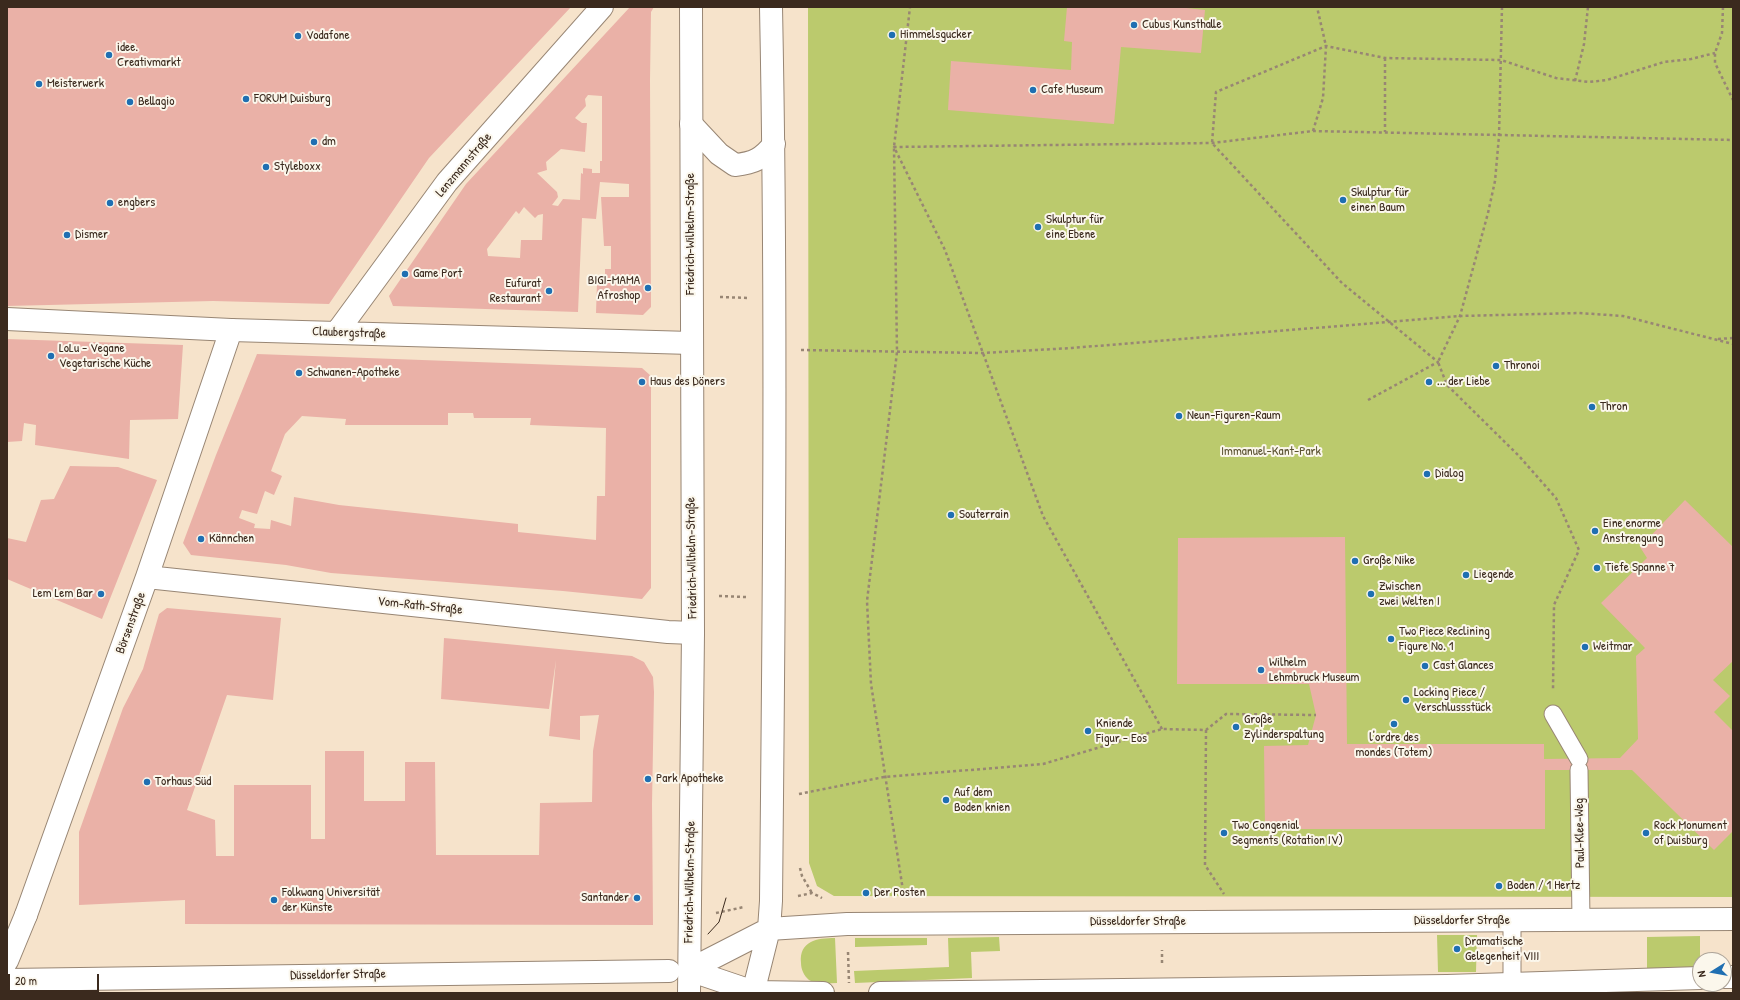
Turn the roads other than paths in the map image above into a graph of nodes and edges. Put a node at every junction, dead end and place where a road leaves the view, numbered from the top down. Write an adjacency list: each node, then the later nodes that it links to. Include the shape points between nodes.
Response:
1 (602, 7): 8 (main road, Lenzmannstraße, via 447,182)
2 (691, 7): 4 (main road, Friedrich-Wilhelm-Straße)
3 (771, 7): 5 (main road)
4 (691, 124): 5 (main road, via 719,154 735,165 750,164 766,154); 9 (main road, Friedrich-Wilhelm-Straße)
5 (774, 144): 16 (main road, via 774,598)
6 (7, 319): 7 (main road, Claubergstraße)
7 (231, 330): 8 (main road, Claubergstraße); 10 (main road, Börsenstraße)
8 (337, 332): 9 (main road, Claubergstraße)
9 (691, 343): 11 (main road, Friedrich-Wilhelm-Straße)
10 (148, 577): 11 (main road, Vom-Rath-Straße); 17 (main road, Börsenstraße)
11 (693, 633): 18 (main road, Friedrich-Wilhelm-Straße)
12 (1553, 714): 14 (lane, Paul-Klee-Weg, via 1579,764)
13 (1733, 919): 14 (main road, Düsseldorfer Straße)
14 (1581, 920): 15 (main road, Düsseldorfer Straße)
15 (1512, 921): 16 (main road, Düsseldorfer Straße, via 854,924); 21 (lane)
16 (769, 929): 18 (main road, Düsseldorfer Straße); 25 (main road)
17 (7, 961)
18 (679, 970): 20 (main road, Düsseldorfer Straße); 25 (main road, Düsseldorfer Straße); 26 (main road, Friedrich-Wilhelm-Straße)
19 (1692, 979): 22 (main road)
20 (7, 980)
21 (1512, 983): 22 (main road); 23 (main road)
22 (1578, 987)
23 (1447, 989): 24 (main road)
24 (1102, 991): 28 (main road)
25 (753, 992): 27 (main road, Düsseldorfer Straße)
26 (689, 993)
27 (823, 993)
28 (880, 993)

